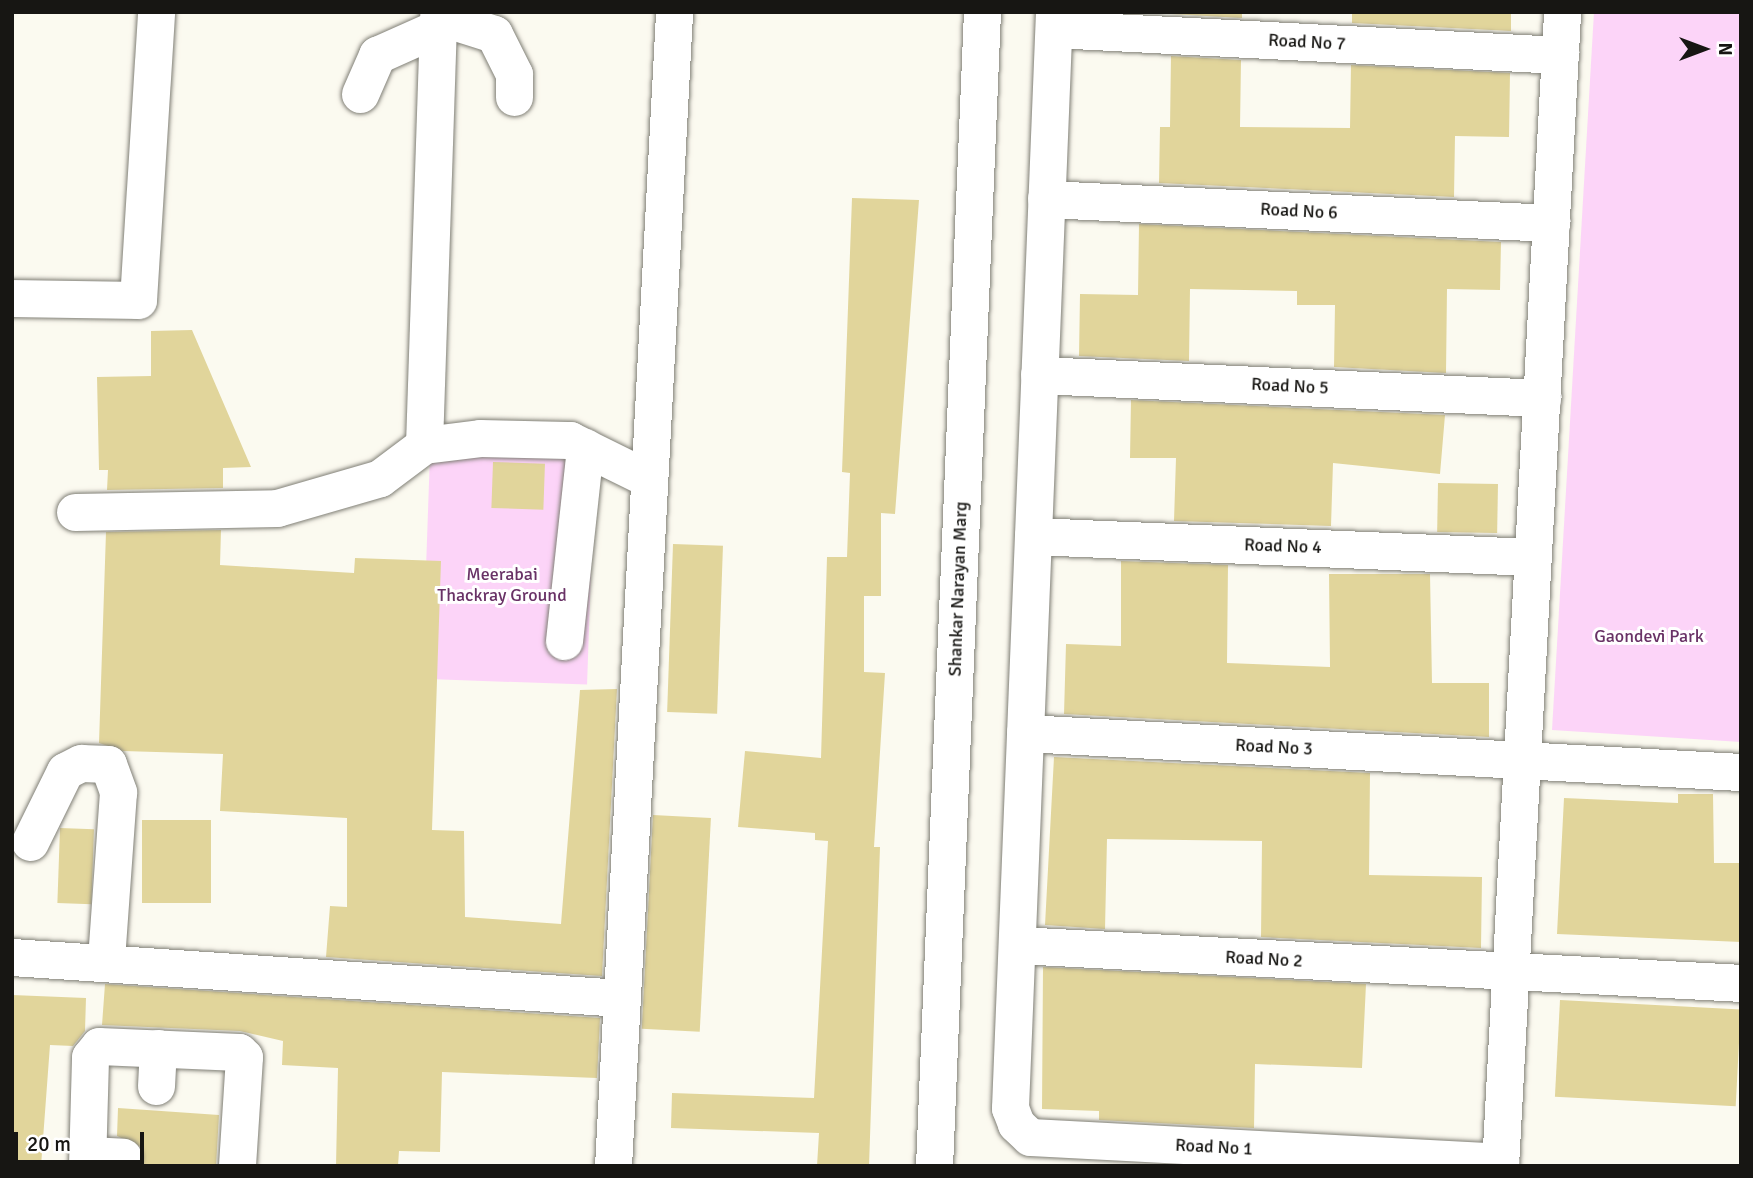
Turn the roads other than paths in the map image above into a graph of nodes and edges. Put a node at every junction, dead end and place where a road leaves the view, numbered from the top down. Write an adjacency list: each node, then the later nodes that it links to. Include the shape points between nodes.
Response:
1 (156, 12): 12 (street, via 138,300)
2 (674, 12): 17 (street)
3 (982, 12): 39 (street, Shankar Narayan Marg)
4 (1562, 12): 7 (street)
5 (438, 18): 8 (street, via 377,55); 9 (street, via 494,34 514,74); 15 (street)
6 (1054, 21): 7 (street, Road No 7); 10 (street)
7 (1560, 55): 11 (street)
8 (360, 94)
9 (514, 97)
10 (1046, 199): 11 (street, Road No 6); 13 (street)
11 (1551, 223): 14 (street)
12 (12, 298)
13 (1039, 375): 14 (street, Road No 5); 19 (street)
14 (1542, 398): 20 (street)
15 (424, 445): 16 (street, via 480,438 570,440); 18 (street, via 380,478 277,508)
16 (585, 447): 17 (street); 21 (street)
17 (649, 479): 31 (street)
18 (75, 512)
19 (1033, 536): 20 (street, Road No 4); 22 (street)
20 (1533, 557): 23 (street)
21 (564, 641)
22 (1025, 733): 23 (street, Road No 3); 26 (street)
23 (1522, 760): 24 (street, Road No 3); 29 (street)
24 (1741, 772)
25 (30, 842): 28 (street, via 65,771 81,763 108,764 118,792)
26 (1017, 945): 29 (street, Road No 2); 36 (street, Road No 1, via 1010,1108 1016,1124 1030,1137)
27 (12, 957): 28 (street)
28 (106, 960): 31 (street)
29 (1511, 972): 30 (street, Road No 2); 36 (street)
30 (1741, 982)
31 (621, 998): 38 (street)
32 (158, 1048): 33 (street); 35 (street, via 92,1050); 37 (street, via 230,1050 244,1057)
33 (156, 1086)
34 (124, 1157): 35 (street)
35 (88, 1160)
36 (1500, 1164)
37 (237, 1166)
38 (612, 1166)
39 (934, 1166)

